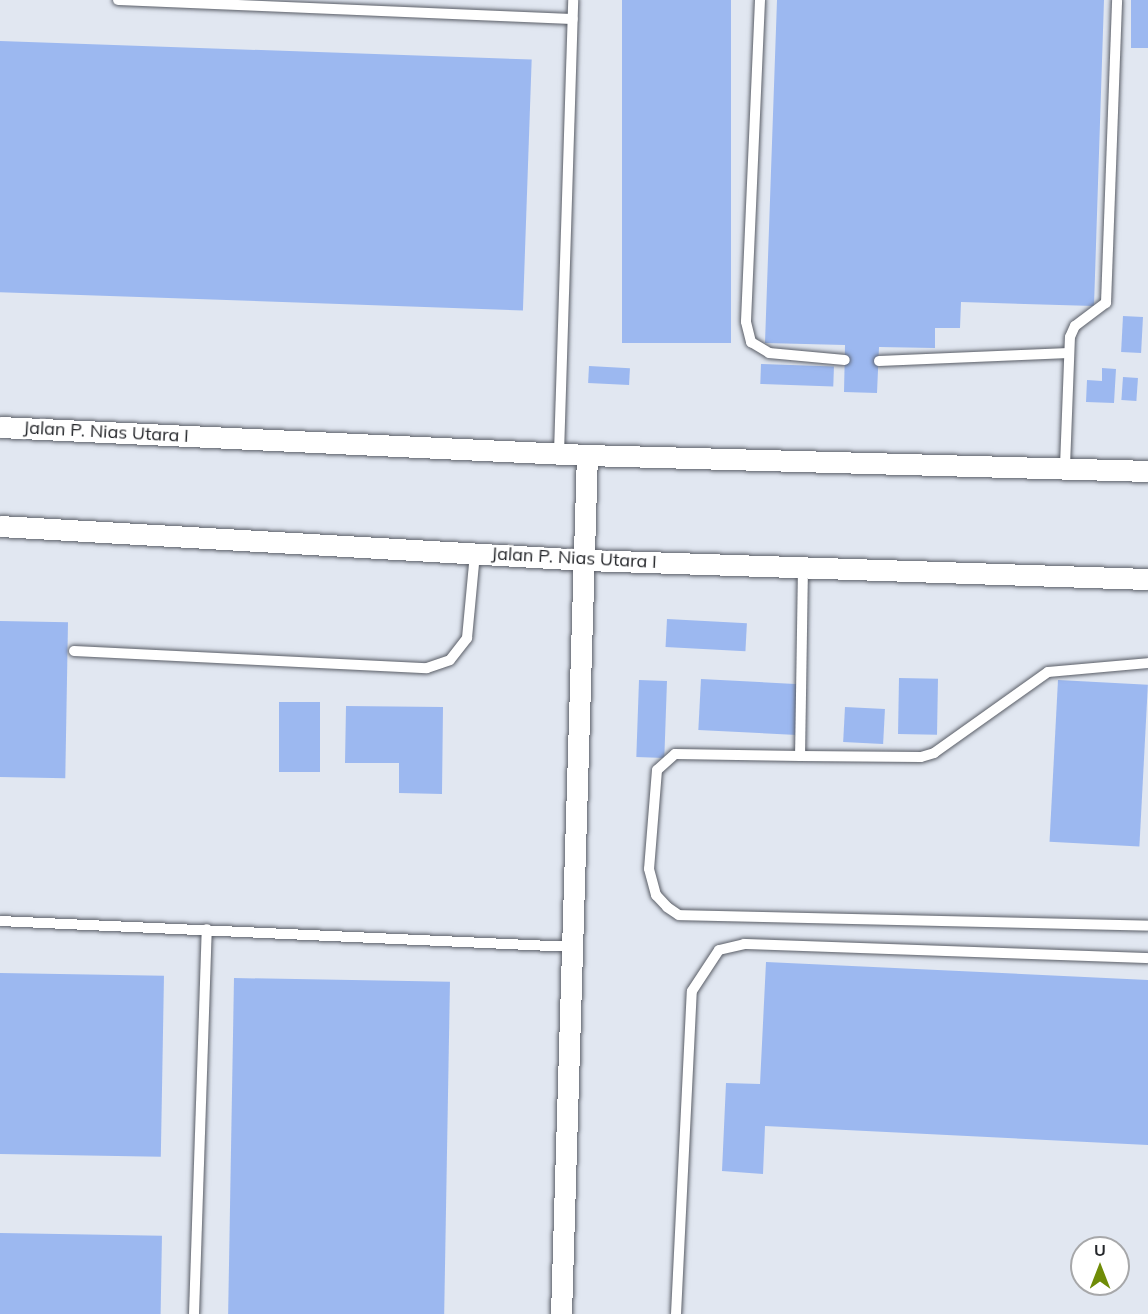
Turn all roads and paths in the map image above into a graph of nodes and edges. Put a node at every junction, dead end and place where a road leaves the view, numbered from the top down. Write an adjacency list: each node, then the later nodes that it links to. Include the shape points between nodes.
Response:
1 (118, 0): 5 (lane)
2 (573, 0): 5 (lane)
3 (760, 0): 7 (lane, via 746,322 750,342 768,353)
4 (1117, 0): 6 (lane, via 1106,303 1075,326)
5 (573, 19): 10 (lane)
6 (1069, 353): 8 (lane); 12 (lane)
7 (845, 360)
8 (879, 361)
9 (0, 427): 10 (street, Jalan P. Nias Utara I)
10 (559, 453): 11 (street, Jalan P. Nias Utara I)
11 (587, 455): 12 (street, Jalan P. Nias Utara I); 16 (street)
12 (1065, 466): 13 (street, Jalan P. Nias Utara I)
13 (1148, 471)
14 (0, 526): 15 (street, Jalan P. Nias Utara I)
15 (475, 553): 16 (street, Jalan P. Nias Utara I); 19 (lane, via 467,638 450,660 427,668)
16 (586, 560): 17 (street, Jalan P. Nias Utara I); 25 (street)
17 (803, 567): 18 (street, Jalan P. Nias Utara I); 21 (lane)
18 (1148, 579)
19 (74, 651)
20 (1148, 663): 21 (lane, via 1048,672 934,753 921,757)
21 (800, 756): 23 (lane, via 675,754 657,770 650,869 656,895 667,907 679,915)
22 (0, 921): 24 (lane)
23 (1148, 926)
24 (207, 929): 25 (lane); 27 (lane)
25 (574, 947): 28 (street)
26 (1148, 958): 29 (lane, via 744,944 719,950 692,991)
27 (194, 1314)
28 (561, 1314)
29 (676, 1314)

